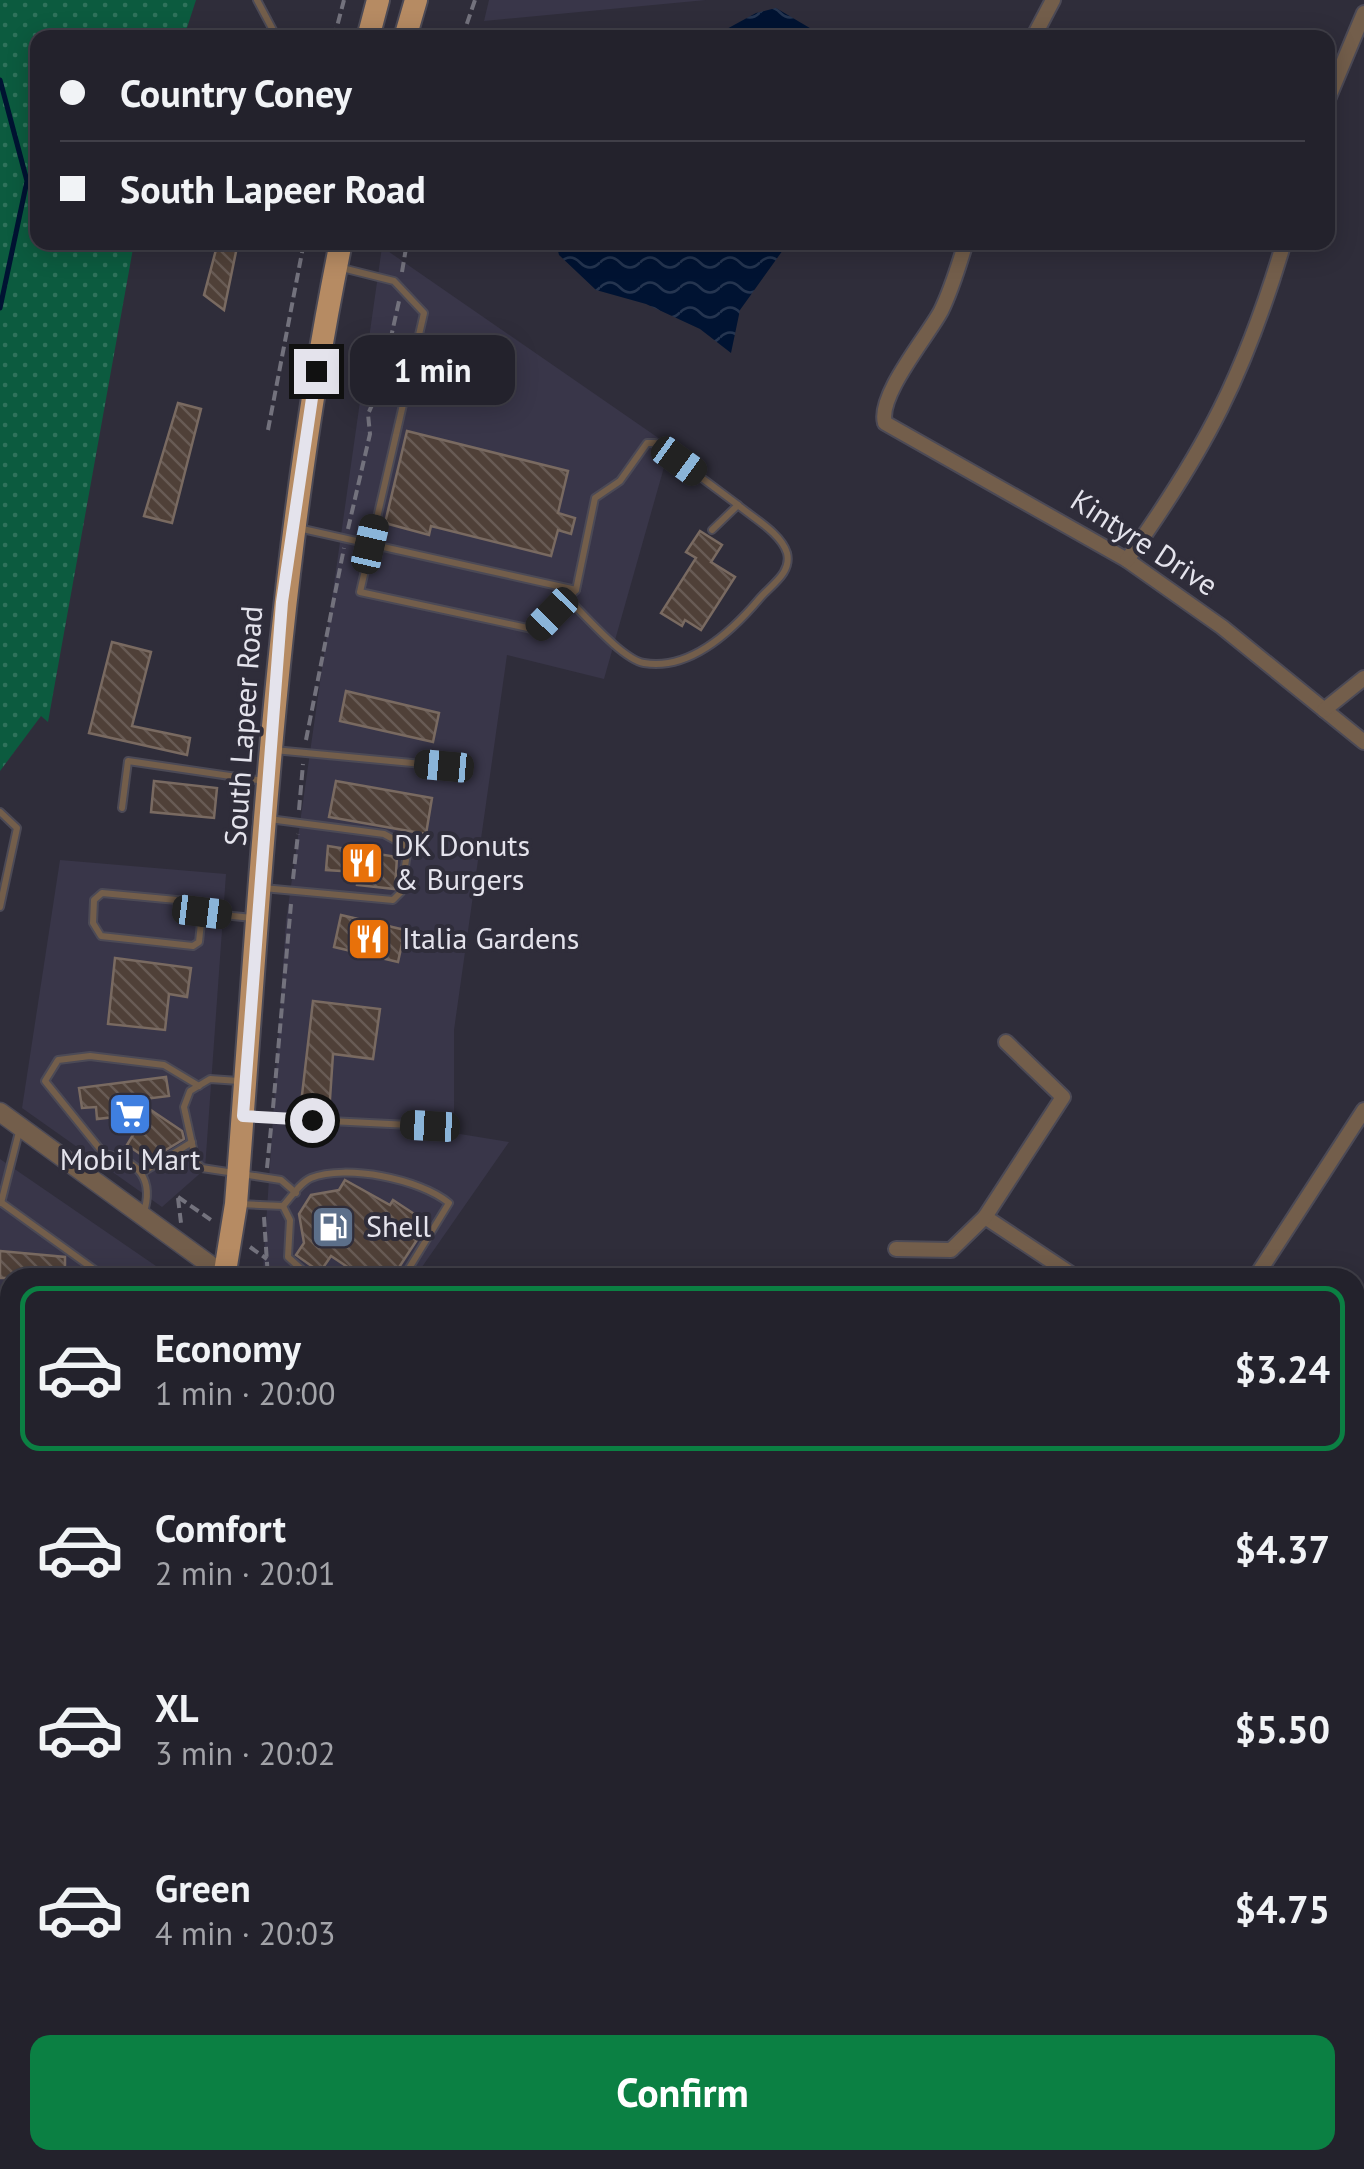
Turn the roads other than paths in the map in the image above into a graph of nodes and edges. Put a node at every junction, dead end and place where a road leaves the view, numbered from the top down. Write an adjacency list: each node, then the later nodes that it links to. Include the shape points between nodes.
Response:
1 (257, 0): 6 (lane)
2 (378, 0): 7 (main road)
3 (416, 0): 8 (main road)
4 (1053, 0): 9 (street)
5 (1364, 14): 10 (street)
6 (273, 30)
7 (370, 30)
8 (407, 30)
9 (1037, 30)
10 (1335, 82)
11 (339, 250): 14 (main road, South Lapeer Road)
12 (963, 250): 19 (street, Kintyre Drive, via 941,311 882,412 885,423)
13 (1282, 250): 19 (street, via 1229,398 1185,478)
14 (336, 266): 16 (main road, South Lapeer Road); 18 (lane, via 394,281 424,312)
15 (738, 505): 17 (lane); 20 (lane, via 647,443 620,481 595,498); 21 (lane, via 779,540 787,566 751,613 703,648 644,663 628,657)
16 (292, 527): 18 (lane); 25 (main road, South Lapeer Road)
17 (712, 530)
18 (370, 544): 20 (lane); 21 (lane, via 360,592 537,630)
19 (1127, 560): 23 (street, Kintyre Drive)
20 (576, 590): 21 (lane)
21 (568, 598)
22 (1364, 678): 23 (street)
23 (1324, 710): 24 (street, Kintyre Drive)
24 (1364, 742)
25 (272, 750): 26 (lane); 27 (main road, South Lapeer Road)
26 (444, 766)
27 (270, 782): 28 (lane, via 128,762); 30 (main road, South Lapeer Road)
28 (122, 808)
29 (0, 812): 32 (lane, via 17,824)
30 (267, 819): 31 (main road, South Lapeer Road); 31 (lane, via 384,834 408,846 401,892 393,900)
31 (262, 888): 34 (main road, South Lapeer Road)
32 (0, 906)
33 (202, 912): 33 (lane, via 198,902 102,893 94,900 92,923 101,936 196,946); 34 (lane)
34 (259, 919): 36 (main road, South Lapeer Road)
35 (1006, 1042): 53 (street, via 1062,1097)
36 (246, 1081): 37 (lane, via 210,1079); 40 (main road, South Lapeer Road)
37 (200, 1086): 43 (lane, via 184,1107); 44 (lane, via 164,1064 90,1056 58,1060 45,1081)
38 (1364, 1110): 61 (street)
39 (0, 1112): 42 (street)
40 (243, 1116): 41 (lane); 47 (main road, South Lapeer Road)
41 (430, 1126)
42 (20, 1127): 45 (street); 49 (lane)
43 (192, 1142): 46 (lane); 47 (lane, via 202,1168)
44 (104, 1154): 45 (lane); 46 (lane)
45 (82, 1172): 52 (street)
46 (143, 1172): 52 (lane, via 151,1194)
47 (238, 1172): 48 (lane, via 281,1180); 50 (main road, South Lapeer Road)
48 (296, 1193): 51 (lane); 59 (lane, via 306,1179 340,1171 397,1177 432,1189 449,1203)
49 (1, 1204): 55 (lane)
50 (236, 1204): 51 (lane); 57 (main road, South Lapeer Road)
51 (283, 1206): 58 (lane, via 290,1220 288,1257)
52 (143, 1216): 56 (street)
53 (984, 1217): 54 (street, via 951,1250); 60 (street)
54 (896, 1249)
55 (88, 1268)
56 (213, 1268)
57 (226, 1268)
58 (300, 1268)
59 (409, 1268)
60 (1062, 1268)
61 (1262, 1268)

